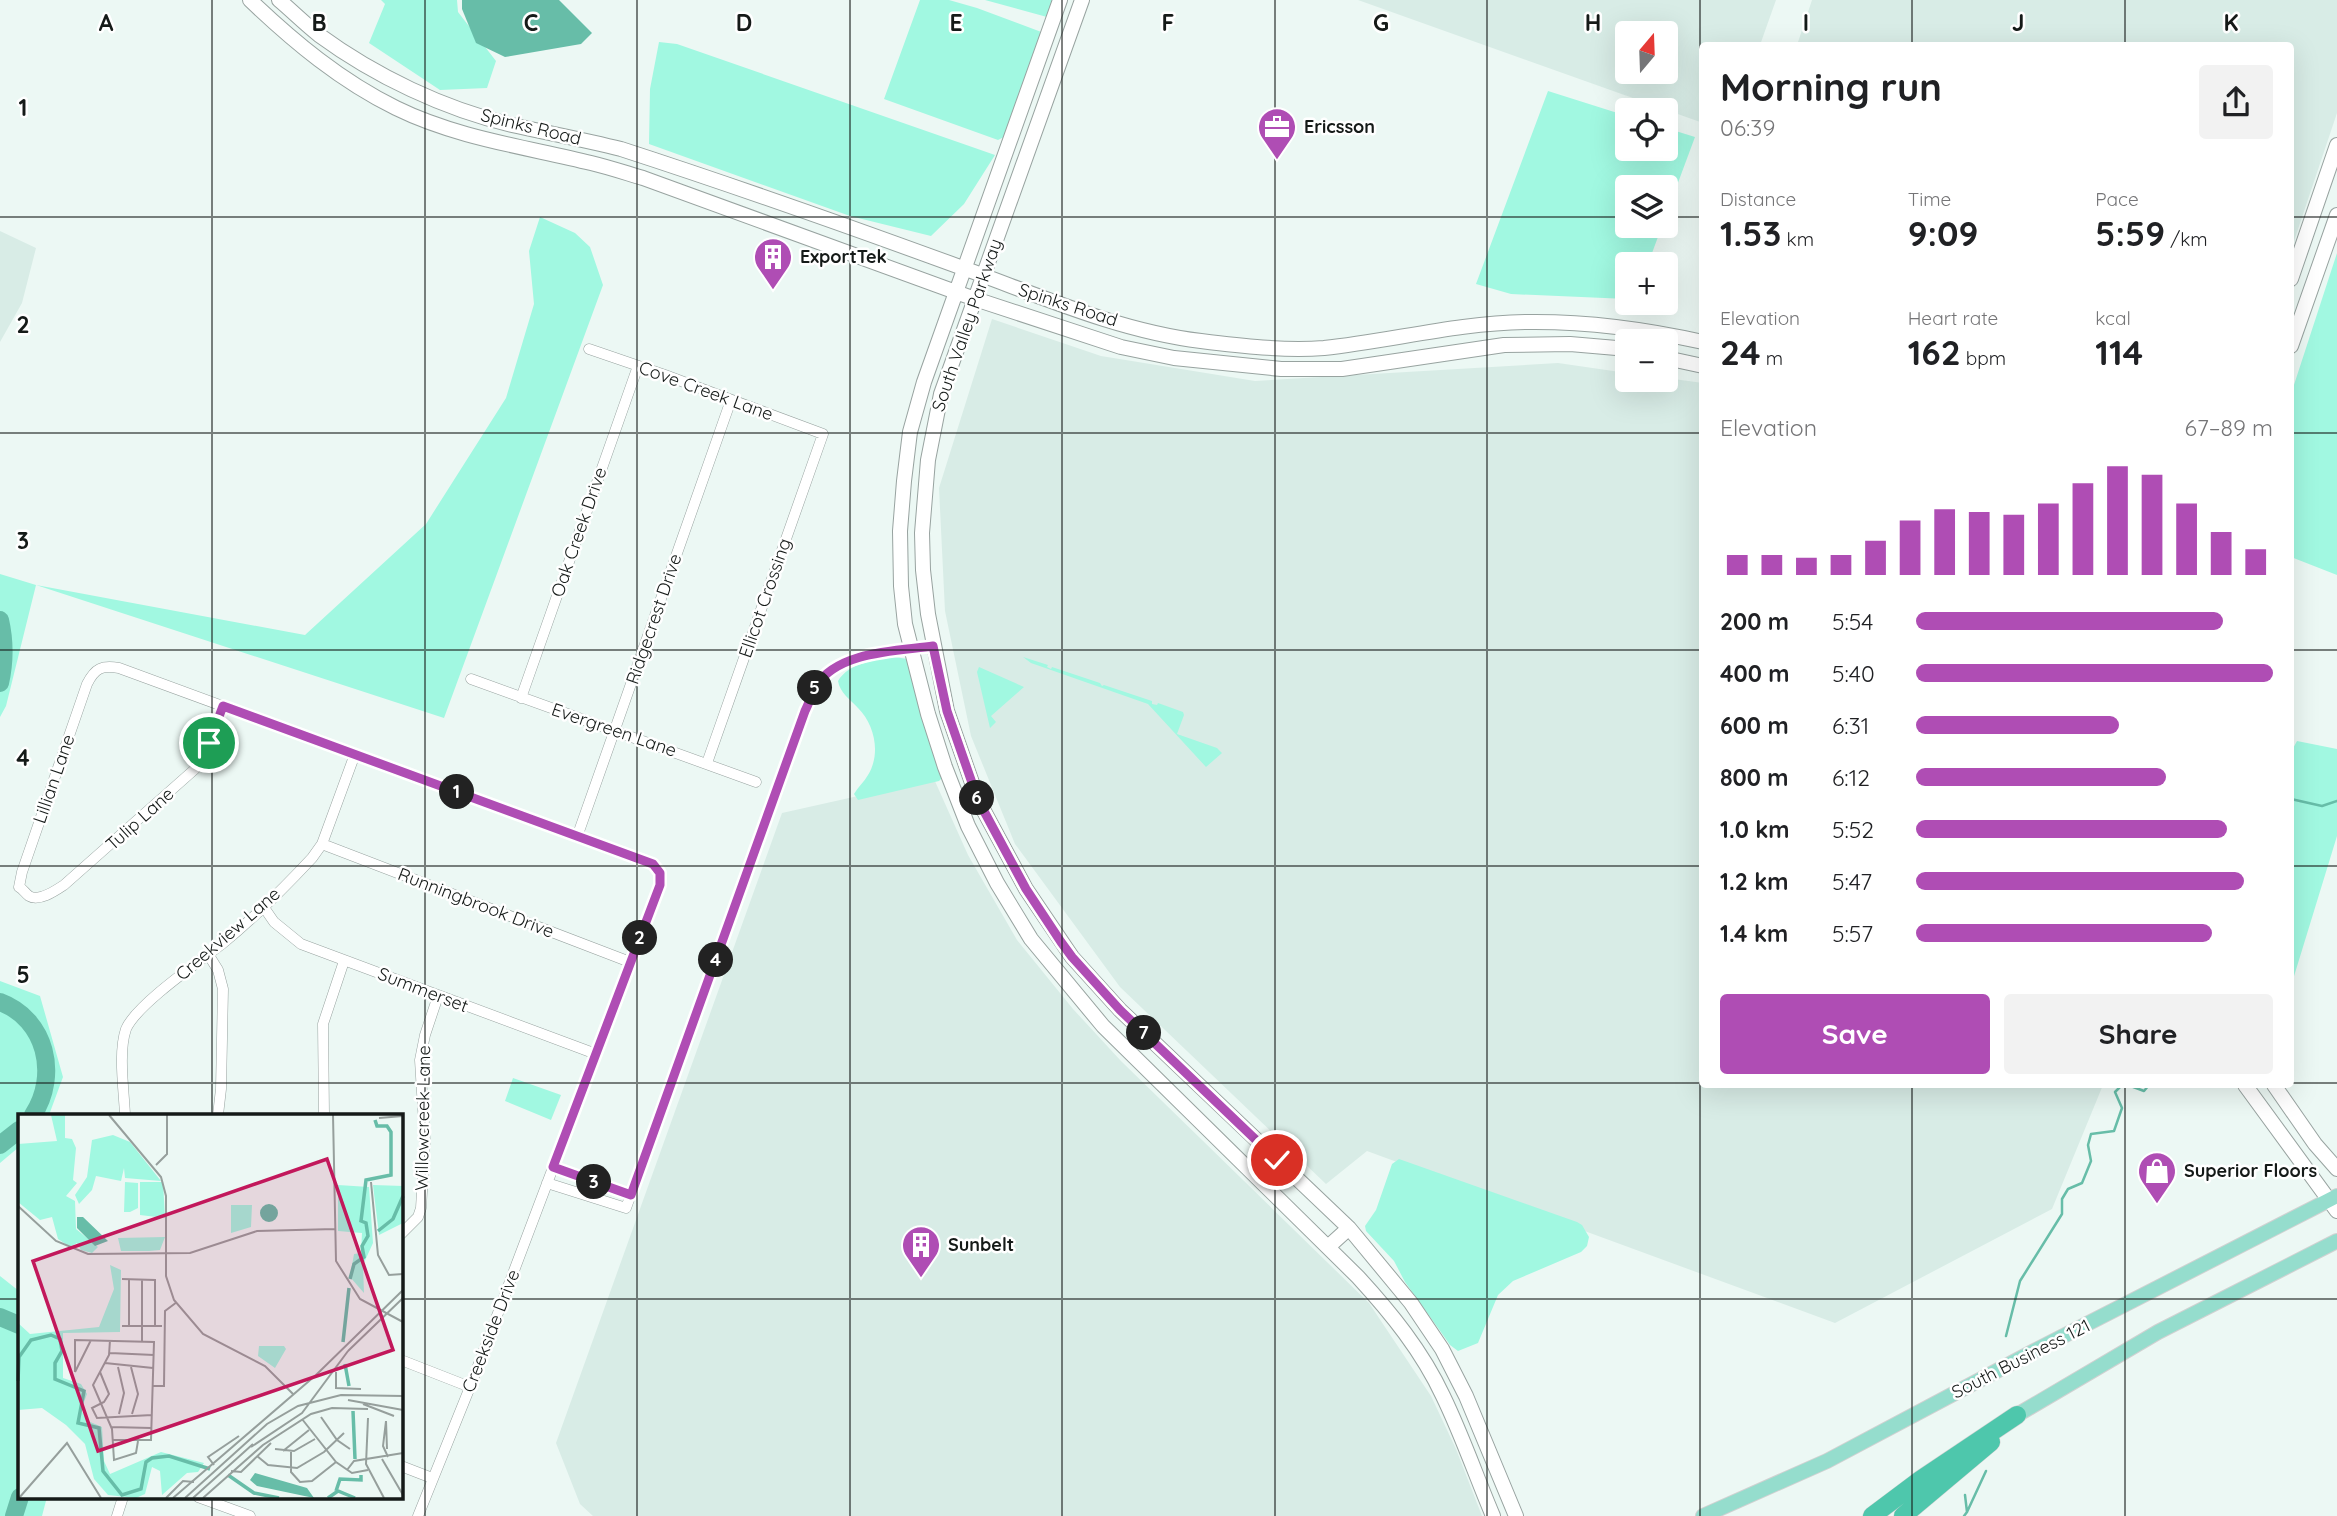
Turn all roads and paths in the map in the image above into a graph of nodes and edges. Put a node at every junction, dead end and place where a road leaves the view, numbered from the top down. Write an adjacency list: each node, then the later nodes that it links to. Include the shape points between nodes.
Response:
1 (250, 0): 10 (main road, Spinks Road, via 337,73 396,108 444,128 643,177)
2 (279, 0): 9 (main road, Spinks Road, via 356,60 407,87 510,124 621,149)
3 (1060, 0): 5 (main road, South Valley Parkway)
4 (1082, 0): 6 (main road, South Valley Parkway)
5 (1050, 29): 6 (main road); 12 (main road, South Valley Parkway)
6 (1070, 36): 14 (main road, South Valley Parkway)
7 (2337, 145): 8 (main road)
8 (2334, 167): 13 (main road)
9 (714, 180): 10 (main road); 12 (main road, Spinks Road)
10 (706, 201): 15 (main road, Spinks Road)
11 (2337, 215): 20 (main road)
12 (964, 268): 14 (main road, Spinks Road); 15 (main road, South Valley Parkway)
13 (2294, 271)
14 (984, 276): 16 (main road, South Valley Parkway); 18 (main road, Spinks Road, via 1069,308 1198,341 1321,348)
15 (956, 292): 16 (main road, Spinks Road); 31 (main road, South Valley Parkway, via 910,432 900,531 901,586)
16 (975, 299): 24 (main road, Spinks Road, via 1121,347 1219,364 1342,369); 30 (main road, South Valley Parkway, via 941,394 928,460 922,533)
17 (1624, 329): 18 (main road, Spinks Road, via 1524,321)
18 (1425, 333): 24 (main road)
19 (1678, 336): 21 (main road, Spinks Road)
20 (2294, 337)
21 (1699, 340)
22 (1615, 347): 24 (main road, Spinks Road, via 1504,345)
23 (589, 349): 27 (street, Cove Creek Lane)
24 (1429, 357)
25 (1678, 361): 26 (main road)
26 (1699, 365)
27 (638, 366): 28 (street, Cove Creek Lane); 33 (street, Oak Creek Drive)
28 (731, 400): 29 (street, Cove Creek Lane); 35 (street, Ridgecrest Drive)
29 (823, 434): 37 (street, Ellicot Crossing)
30 (933, 646): 31 (street); 41 (main road, South Valley Parkway, via 947,711 978,800)
31 (912, 649): 43 (main road, South Valley Parkway, via 945,767 968,826); 58 (street, via 843,662 817,684)
32 (471, 679): 33 (street, Evergreen Lane)
33 (521, 698): 35 (street, Evergreen Lane)
34 (223, 706): 36 (street); 42 (street, Tulip Lane, via 195,769 64,885 38,898); 42 (street, Lillian Lane, via 119,668 101,667 93,672 22,872 19,887)
35 (615, 730): 37 (street, Evergreen Lane); 39 (street, Ridgecrest Drive)
36 (355, 754): 39 (street); 40 (street, Creekview Lane)
37 (707, 763): 38 (street, Evergreen Lane)
38 (756, 782)
39 (577, 837): 47 (street, Creekside Drive, via 653,864 660,873 660,885)
40 (321, 844): 44 (street, Creekview Lane); 47 (street, Runningbrook Drive)
41 (1026, 889): 43 (main road); 60 (main road, South Valley Parkway, via 1072,957 1120,1010)
42 (27, 893)
43 (1008, 901): 63 (main road, South Valley Parkway, via 1031,939 1102,1026)
44 (263, 906): 45 (street, Creekview Lane); 46 (street, Summerset, via 274,922 301,944)
45 (208, 954): 52 (street, Creekview Lane, via 137,1014 127,1029 122,1056); 53 (street, via 223,989)
46 (344, 961): 48 (street, Summerset); 54 (street, via 323,1024)
47 (630, 962): 49 (street, Creekside Drive)
48 (438, 996): 49 (street, Summerset); 61 (street, Willowcreek Lane, via 420,1060 425,1141 421,1208)
49 (596, 1054): 55 (street, Creekside Drive)
50 (2247, 1088): 59 (main road)
51 (2276, 1088): 56 (main road)
52 (125, 1114)
53 (218, 1114)
54 (324, 1114)
55 (553, 1167): 57 (street, Creekside Drive); 58 (street)
56 (2337, 1169)
57 (547, 1182): 58 (street, via 626,1208); 65 (street, Creekside Drive)
58 (631, 1195)
59 (2334, 1202): 76 (main road, South Business 121, via 2038,1349 1827,1461)
60 (1349, 1228): 63 (main road); 75 (main road, South Valley Parkway, via 1442,1349)
61 (402, 1233)
62 (2337, 1241): 66 (main road, via 2158,1332)
63 (1328, 1247): 74 (main road, South Valley Parkway, via 1391,1313 1416,1349 1443,1395)
64 (402, 1360): 65 (street)
65 (470, 1387): 68 (street, Creekside Drive)
66 (2017, 1415): 77 (highway); 78 (highway, via 1984,1449)
67 (402, 1466): 68 (street)
68 (432, 1478): 73 (street, Creekside Drive)
69 (123, 1498): 71 (street)
70 (201, 1498): 72 (street)
71 (117, 1516)
72 (250, 1516)
73 (418, 1516)
74 (1493, 1516)
75 (1516, 1516)
76 (1703, 1516)
77 (1872, 1516)
78 (1903, 1516)

